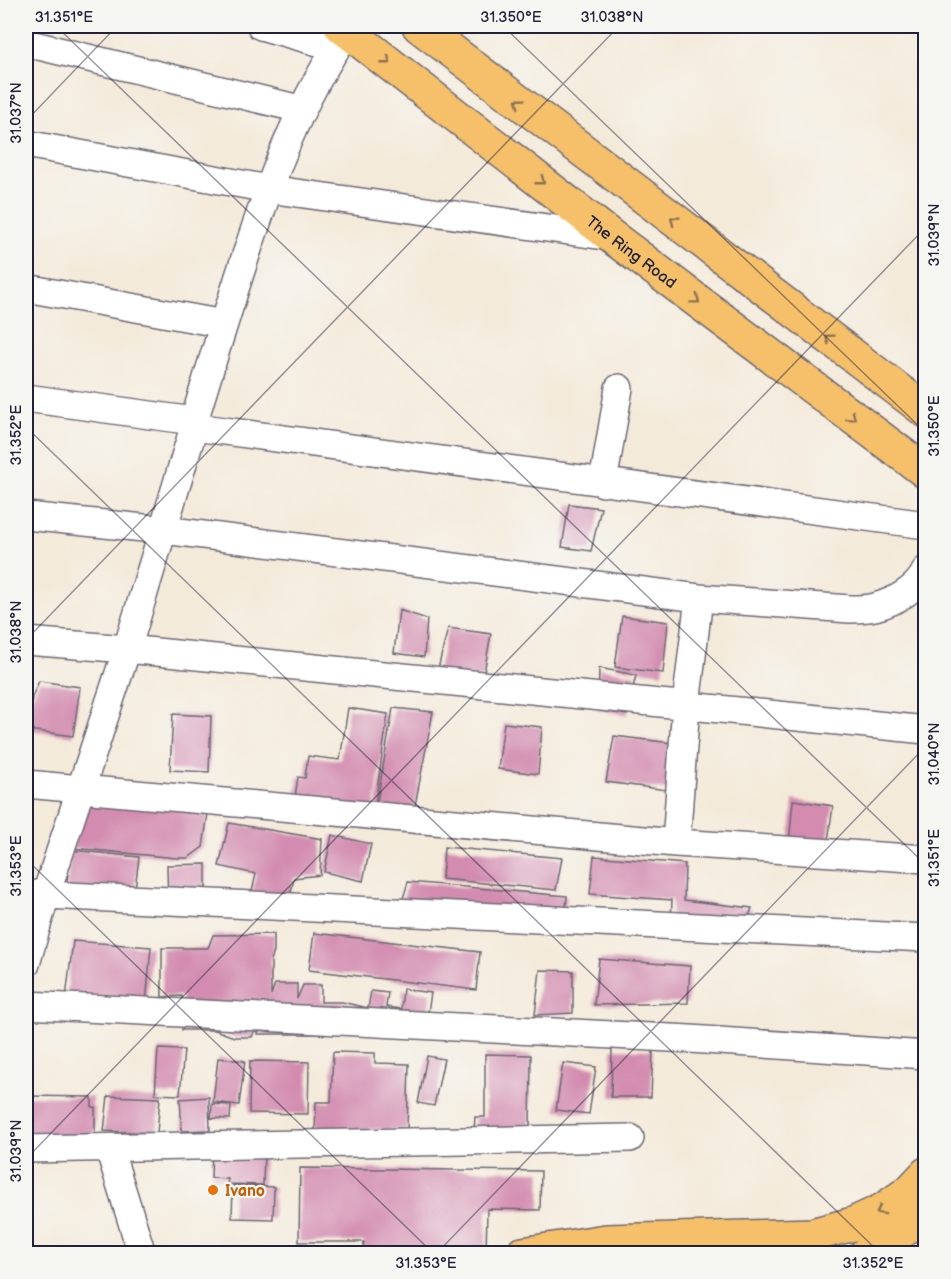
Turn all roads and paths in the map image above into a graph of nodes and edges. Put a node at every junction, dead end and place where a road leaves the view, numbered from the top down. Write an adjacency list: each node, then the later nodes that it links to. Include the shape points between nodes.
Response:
1 (261, 26): 3 (street)
2 (419, 26): 13 (main road, one-way to 2)
3 (342, 34): 5 (street); 8 (main road, The Ring Road, one-way to 8)
4 (26, 43): 5 (street)
5 (300, 109): 7 (street)
6 (26, 144): 7 (street)
7 (268, 189): 8 (street); 10 (street)
8 (612, 237): 15 (main road, The Ring Road, one-way to 15)
9 (26, 288): 10 (street)
10 (224, 324): 14 (street)
11 (619, 388): 16 (street)
12 (26, 398): 14 (street)
13 (926, 411)
14 (194, 424): 16 (street); 19 (street)
15 (926, 472)
16 (603, 483): 18 (street)
17 (26, 516): 19 (street)
18 (926, 525)
19 (164, 530): 21 (street); 23 (street)
20 (926, 570): 21 (street, via 922,579 902,595 875,607 850,609)
21 (699, 598): 24 (street)
22 (26, 641): 23 (street)
23 (127, 649): 24 (street); 27 (street)
24 (686, 705): 25 (street); 28 (street)
25 (926, 730)
26 (26, 784): 27 (street)
27 (82, 789): 28 (street); 30 (street)
28 (676, 843): 29 (street)
29 (926, 859)
30 (36, 894): 31 (street); 32 (street)
31 (926, 938)
32 (26, 964)
33 (26, 1005): 34 (street)
34 (926, 1055)
35 (630, 1138): 36 (street)
36 (109, 1148): 37 (street); 42 (street)
37 (26, 1149)
38 (926, 1174): 40 (main road, one-way to 40, via 883,1210)
39 (926, 1214): 41 (main road)
40 (814, 1244): 43 (main road, via 606,1240)
41 (887, 1249)
42 (142, 1254)
43 (522, 1254)

